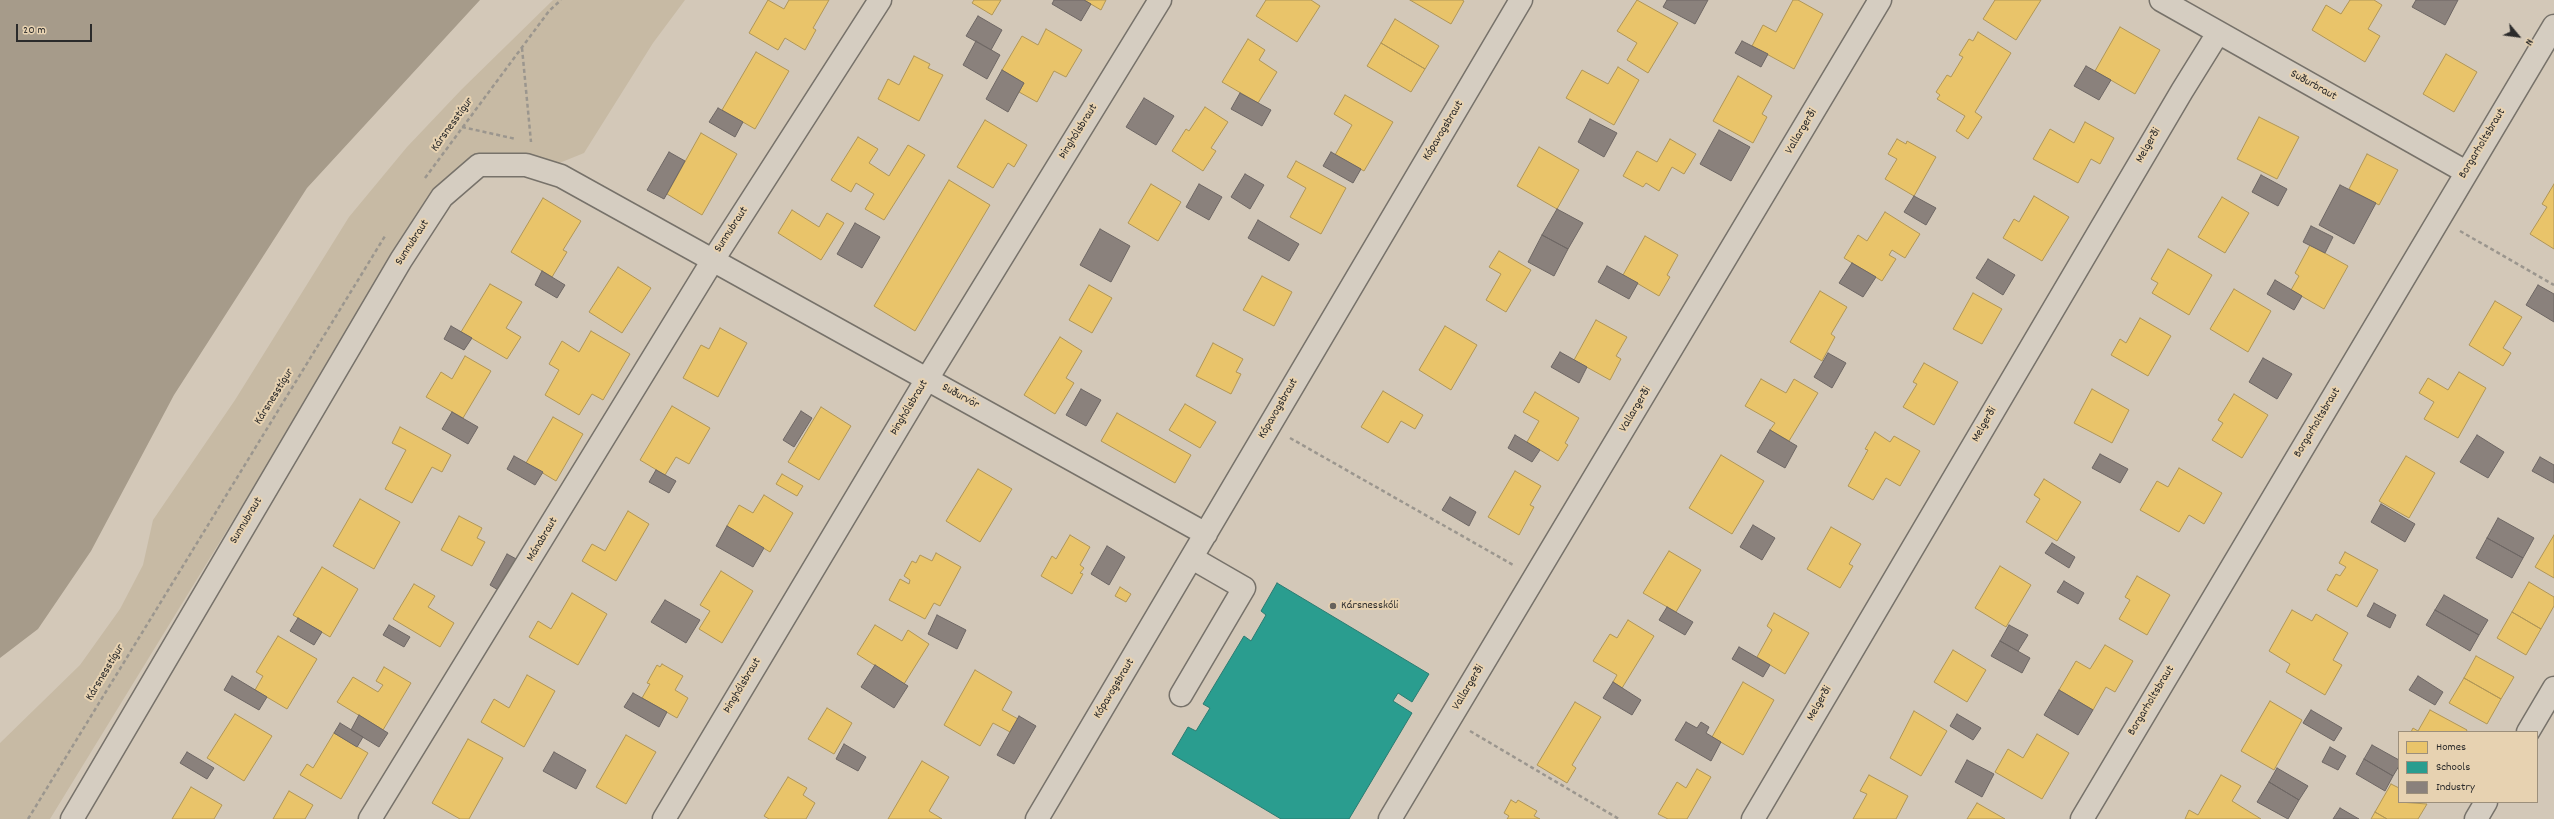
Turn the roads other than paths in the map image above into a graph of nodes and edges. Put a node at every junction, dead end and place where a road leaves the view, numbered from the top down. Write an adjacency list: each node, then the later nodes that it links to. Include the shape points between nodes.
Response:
1 (880, 0): 9 (street, Sunnubraut)
2 (1160, 0): 10 (street, Þinghólsbraut)
3 (1521, 0): 11 (street, Kópavogsbraut)
4 (1880, 0): 21 (street, Vallargerði)
5 (2161, 0): 7 (street, Suðurbraut)
6 (2554, 26): 8 (street, Borgarholtsbraut)
7 (2218, 33): 8 (street, Suðurbraut); 22 (street, Melgerði)
8 (2466, 172): 23 (street, Borgarholtsbraut)
9 (713, 260): 10 (street, Suðurvör); 17 (street, Sunnubraut, via 554,174 526,165 479,165 458,183 442,197 401,260); 18 (street, Mánabraut)
10 (927, 379): 11 (street, Suðurvör); 19 (street, Þinghólsbraut)
11 (1206, 534): 12 (street, Kópavogsbraut)
12 (1192, 558): 14 (street, via 1244,588); 20 (street, Kópavogsbraut)
13 (2554, 688): 15 (street)
14 (1181, 695)
15 (2529, 731)
16 (2485, 803): 24 (street)
17 (72, 819)
18 (370, 819)
19 (664, 819)
20 (1037, 819)
21 (1390, 819)
22 (1753, 819)
23 (2082, 819)
24 (2476, 819)

